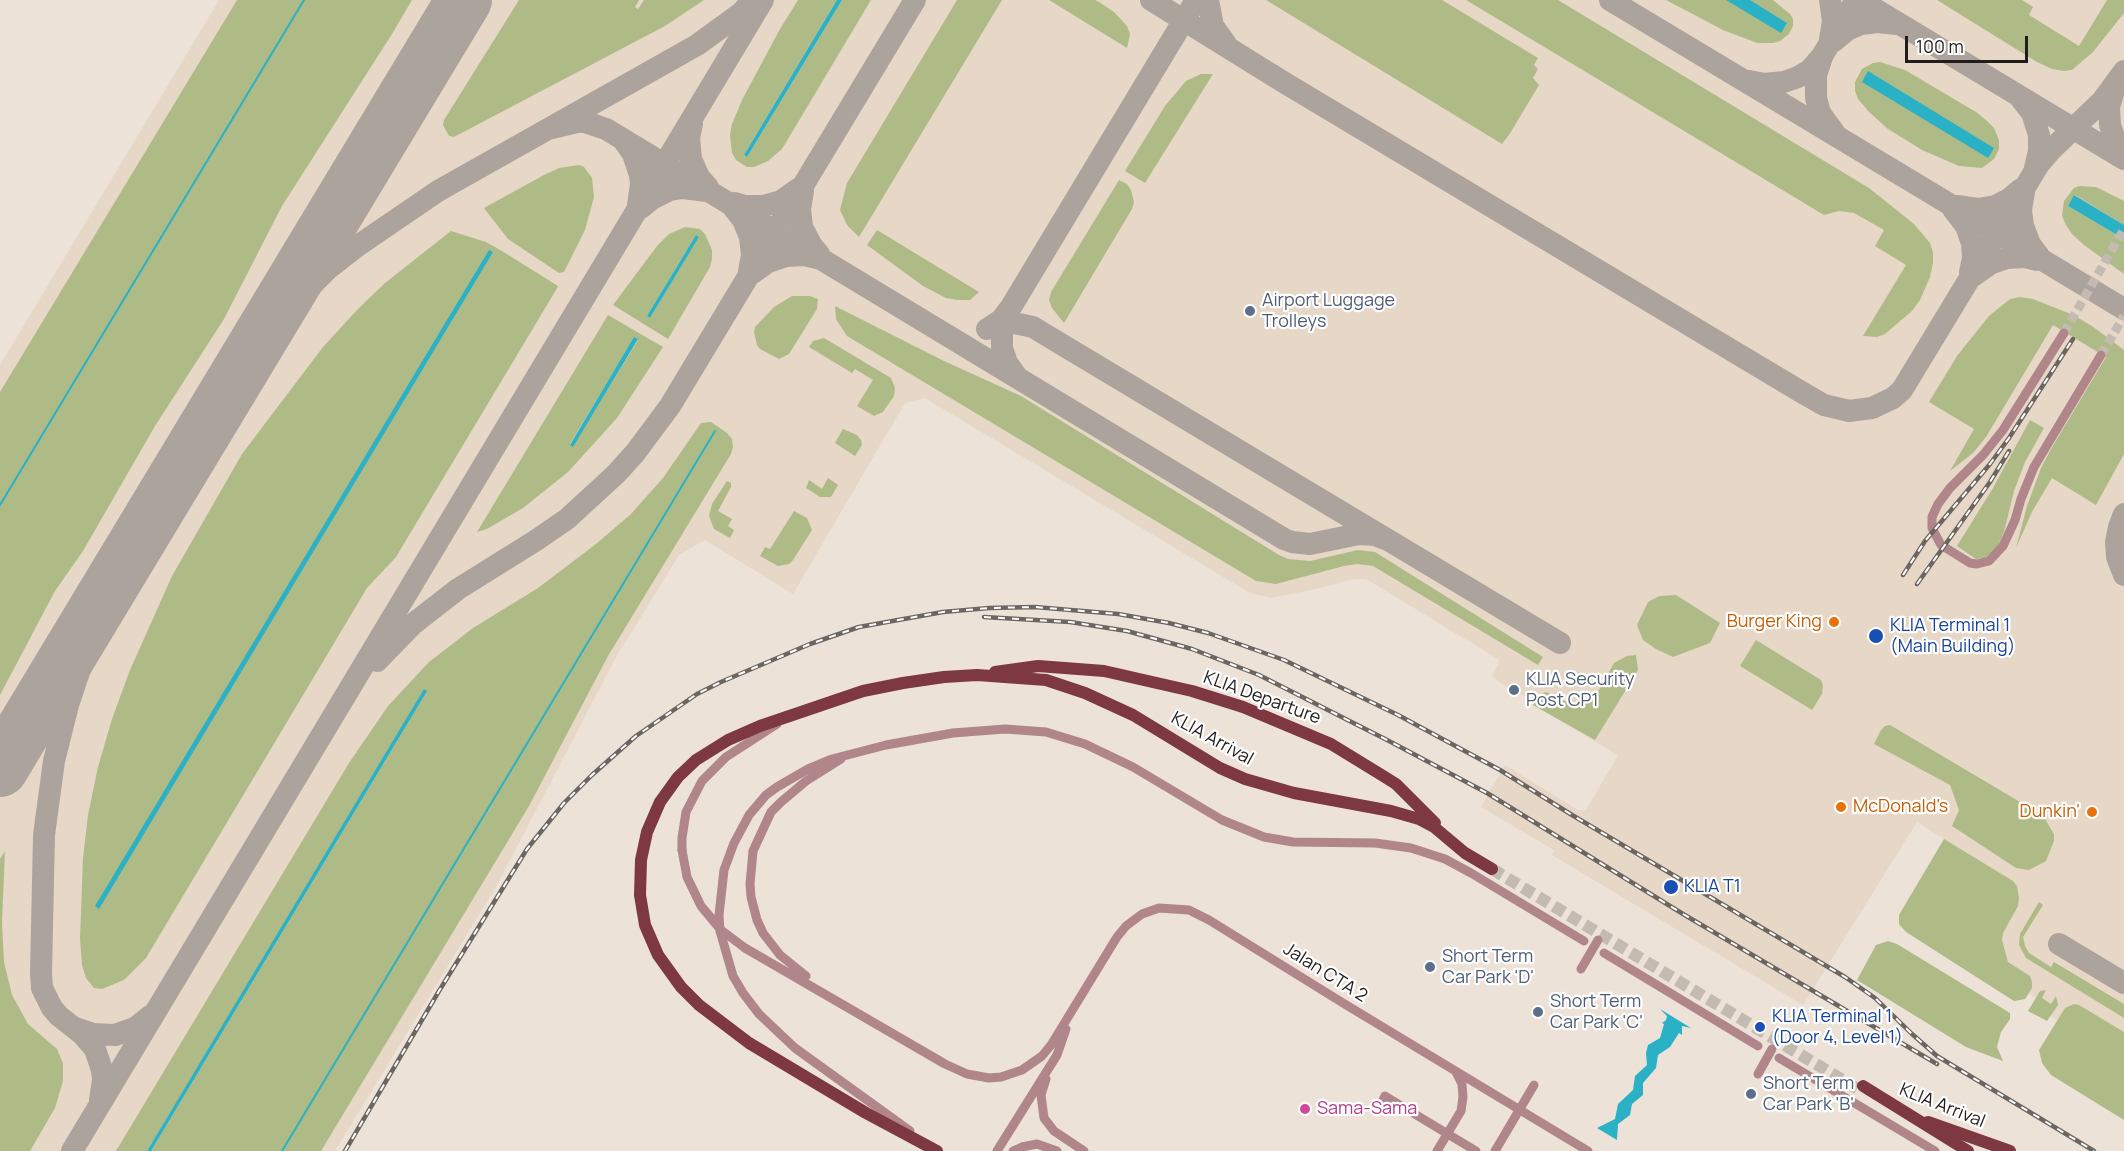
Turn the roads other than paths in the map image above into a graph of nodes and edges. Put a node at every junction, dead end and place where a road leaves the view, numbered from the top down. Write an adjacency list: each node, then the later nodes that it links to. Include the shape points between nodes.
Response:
1 (2064, 333): 2 (street, via 2003,430 1950,488 1932,517 1932,528 1941,545 1970,563 1989,561 2003,546 2034,467)
2 (2101, 355)
3 (977, 675): 4 (main road, via 863,691); 6 (main road, KLIA Arrival, via 1046,680 1085,693 1133,715 1245,779 1294,794 1419,819 1465,853); 6 (main road, KLIA Departure, via 1038,666 1072,667 1138,678 1243,707 1331,744 1396,784 1436,825)
4 (790, 715): 11 (street, bridge, via 726,757 702,781 687,812 682,850 693,891 721,930); 21 (main road, via 717,746 686,769 668,789 647,832 641,860 640,895 645,925 670,973 721,1023 866,1113)
5 (845, 755): 8 (street, via 973,731 1029,730 1056,735 1133,767 1213,815 1264,837 1293,842 1375,843 1411,848 1445,859); 11 (street, via 806,781 771,812 753,851 750,876 757,920 771,944); 21 (street, via 791,778 766,795 749,815 724,870 719,915 722,943 743,993 775,1030)
6 (1493, 867)
7 (1598, 940): 10 (street, bridge)
8 (1584, 941)
9 (1604, 953): 13 (street)
10 (1581, 969)
11 (840, 1001): 12 (street, via 945,1064 989,1078 1017,1072 1042,1056)
12 (1072, 1010): 15 (street); 17 (street, Jalan CTA 2, via 1126,926 1150,910 1178,908 1209,920)
13 (1758, 1046)
14 (1772, 1049): 18 (street, bridge)
15 (1056, 1055): 22 (street); 25 (street, via 1043,1086 1042,1111 1054,1131)
16 (1779, 1058): 30 (street)
17 (1456, 1071): 26 (street, via 1462,1084 1461,1111); 29 (street, Jalan CTA 2)
18 (1758, 1074)
19 (1534, 1085): 28 (street, bridge)
20 (1382, 1102): 27 (street, bridge, via 1385,1096)
21 (938, 1151)
22 (997, 1151)
23 (1013, 1151): 24 (street, via 1037,1144)
24 (1058, 1151)
25 (1084, 1151)
26 (1437, 1151)
27 (1476, 1151)
28 (1495, 1151)
29 (1588, 1151)
30 (1935, 1151)
31 (1968, 1151): 32 (main road, KLIA Arrival, bridge, via 1862,1089 1947,1130)
32 (2010, 1151)

